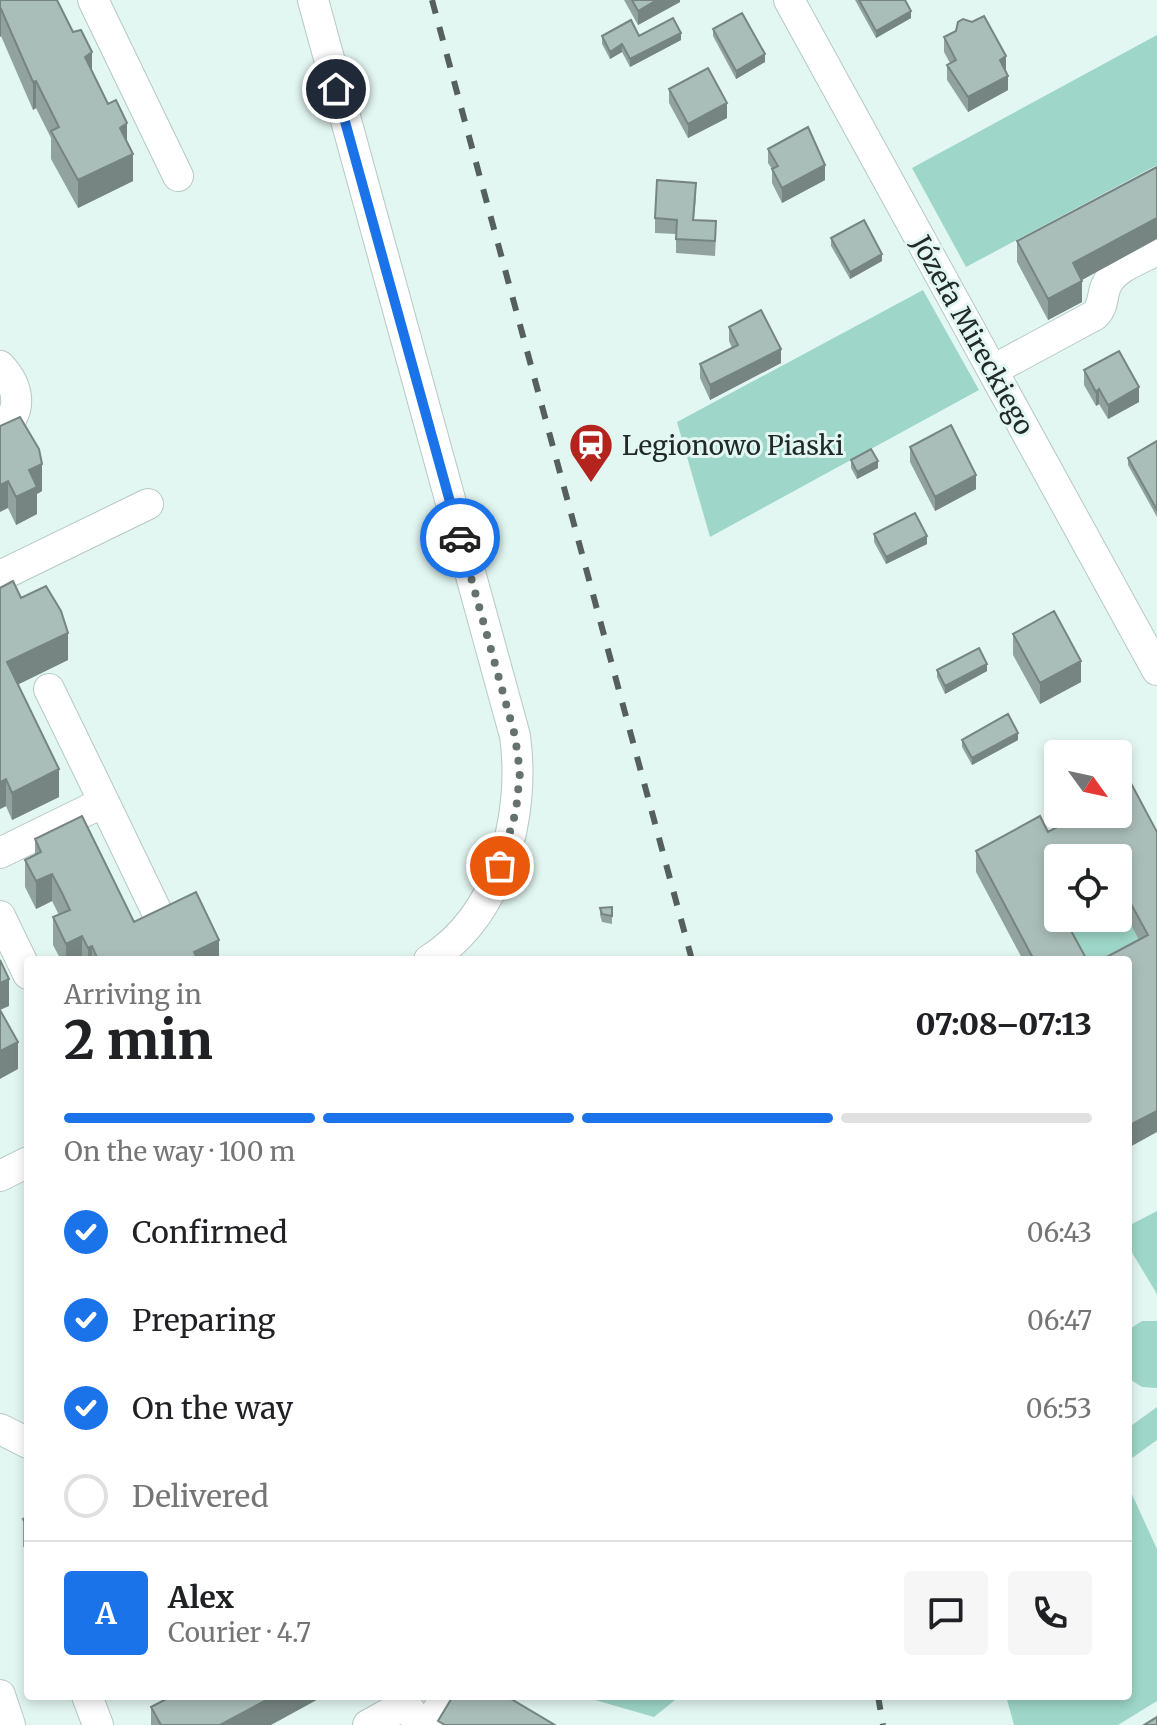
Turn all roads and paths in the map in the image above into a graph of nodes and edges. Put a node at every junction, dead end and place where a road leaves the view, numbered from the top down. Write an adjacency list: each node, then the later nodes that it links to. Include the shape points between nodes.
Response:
1 (93, 0): 4 (street)
2 (313, 0): 17 (street, via 515,736 520,772 508,847 493,884 470,921)
3 (789, 0): 7 (street, Józefa Mireckiego)
4 (178, 176)
5 (1157, 250): 7 (street, via 1112,276 1095,315)
6 (0, 366): 8 (street, via 15,386 17,403 16,414)
7 (993, 370): 11 (street, Józefa Mireckiego)
8 (0, 430)
9 (148, 504): 10 (street)
10 (0, 576)
11 (1157, 670)
12 (49, 689): 13 (street)
13 (104, 802): 14 (street); 15 (street)
14 (0, 853)
15 (156, 910)
16 (0, 916): 18 (street)
17 (435, 956)
18 (24, 966)
19 (24, 1164): 20 (street)
20 (0, 1176)
21 (0, 1429): 22 (street)
22 (24, 1441)
23 (0, 1695): 27 (street)
24 (89, 1700): 28 (street)
25 (402, 1700): 29 (street); 30 (street)
26 (444, 1700): 30 (street)
27 (10, 1725)
28 (98, 1725)
29 (368, 1725)
30 (428, 1725)

